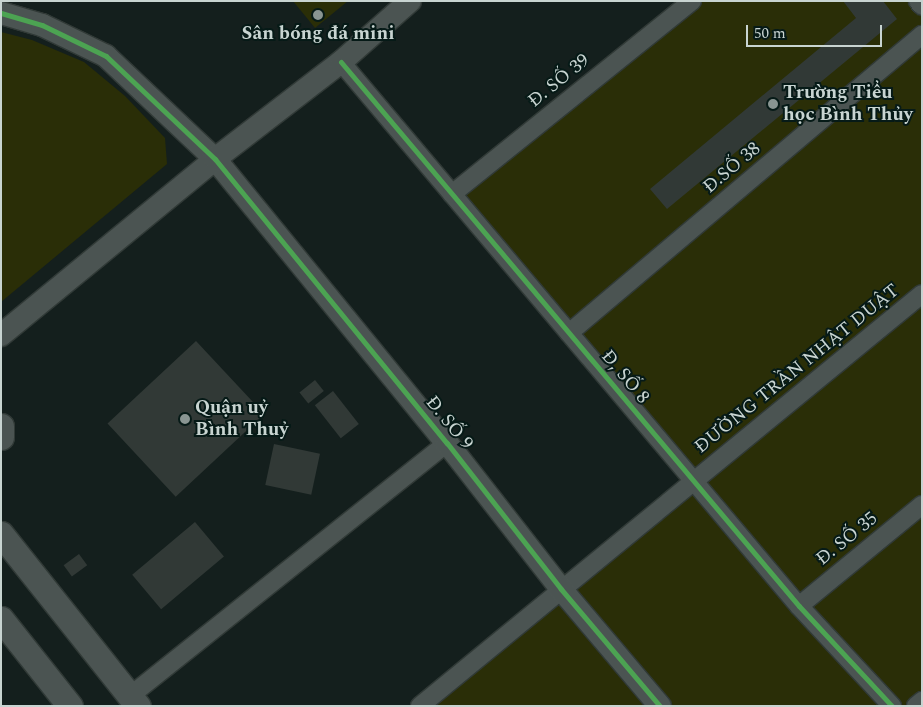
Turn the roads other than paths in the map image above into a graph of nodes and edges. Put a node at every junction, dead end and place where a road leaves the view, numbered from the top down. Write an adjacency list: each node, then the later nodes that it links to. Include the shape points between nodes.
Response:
1 (410, 1): 7 (street)
2 (692, 1): 9 (street, Đ. SỐ 39)
3 (918, 1): 4 (street)
4 (922, 6)
5 (1, 13): 8 (street, Đ. SỐ 9, via 42,25 106,56)
6 (922, 35): 11 (street, Đ.SỐ 38)
7 (341, 62): 8 (street); 9 (street, Đ, SỐ 8)
8 (215, 159): 12 (street); 15 (street, Đ. SỐ 9)
9 (452, 194): 11 (street, Đ, SỐ 8)
10 (922, 294): 16 (street, ĐƯỜNG TRẦN NHẬT DUẬT)
11 (569, 333): 16 (street, Đ, SỐ 8)
12 (1, 335)
13 (1, 426): 14 (main road)
14 (1, 437)
15 (447, 443): 19 (street, Đ. SỐ 9); 23 (street)
16 (693, 482): 19 (street, ĐƯỜNG TRẦN NHẬT DUẬT); 20 (street, Đ, SỐ 8)
17 (922, 506): 20 (street, Đ. SỐ 35)
18 (1, 534): 23 (main road)
19 (561, 590): 25 (street, ĐƯỜNG TRẦN NHẬT DUẬT); 26 (street, Đ. SỐ 9)
20 (799, 606): 27 (street, Đ, SỐ 8)
21 (1, 620): 24 (main road)
22 (922, 701): 28 (street)
23 (129, 702)
24 (70, 706)
25 (420, 706)
26 (660, 706)
27 (892, 706)
28 (916, 706)

